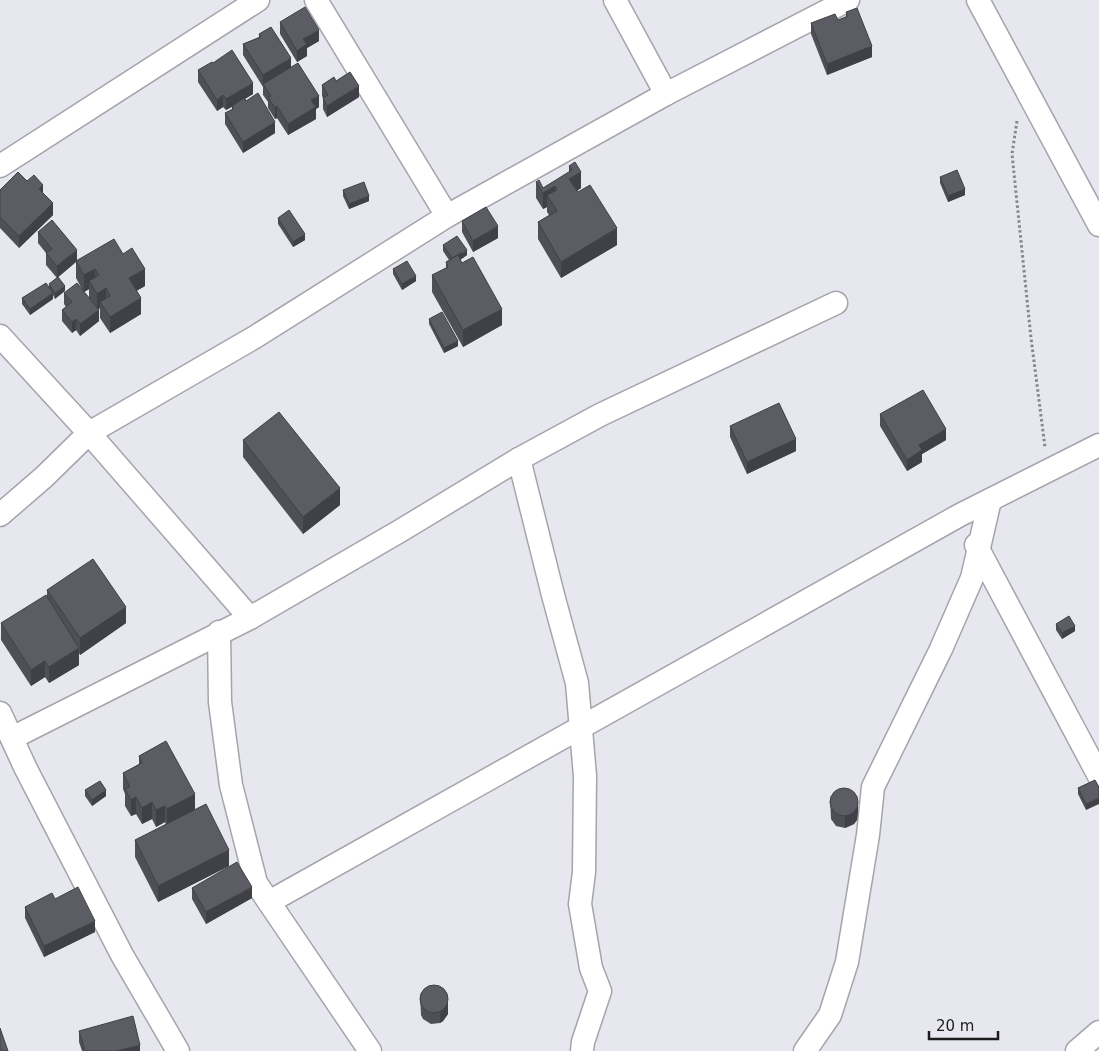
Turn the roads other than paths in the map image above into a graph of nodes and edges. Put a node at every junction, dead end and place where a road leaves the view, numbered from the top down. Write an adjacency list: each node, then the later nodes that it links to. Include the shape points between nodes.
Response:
1 (258, 0): 7 (street)
2 (316, 0): 8 (street)
3 (615, 0): 6 (street)
4 (848, 0): 6 (street)
5 (978, 0): 9 (street)
6 (666, 94): 8 (street)
7 (0, 166)
8 (447, 216): 12 (street, via 255,337)
9 (1099, 225)
10 (836, 303): 14 (street, via 600,415)
11 (0, 336): 12 (street)
12 (89, 433): 16 (street); 19 (street)
13 (1099, 445): 15 (street)
14 (519, 459): 19 (street); 22 (street, via 578,683)
15 (990, 500): 17 (street); 18 (street)
16 (0, 515)
17 (960, 515): 18 (street); 22 (street)
18 (979, 550): 23 (street); 29 (street, via 972,578 941,649 873,787 847,962 830,1015)
19 (250, 618): 20 (street)
20 (219, 632): 21 (street); 24 (street, via 220,702 231,785 256,883)
21 (4, 723): 26 (street, via 122,955)
22 (581, 727): 24 (street); 28 (street, via 585,776 584,872 580,904 591,968 600,991)
23 (1099, 776)
24 (269, 902): 27 (street)
25 (1099, 1032): 30 (street)
26 (178, 1051)
27 (370, 1051)
28 (582, 1051)
29 (805, 1051)
30 (1077, 1051)

